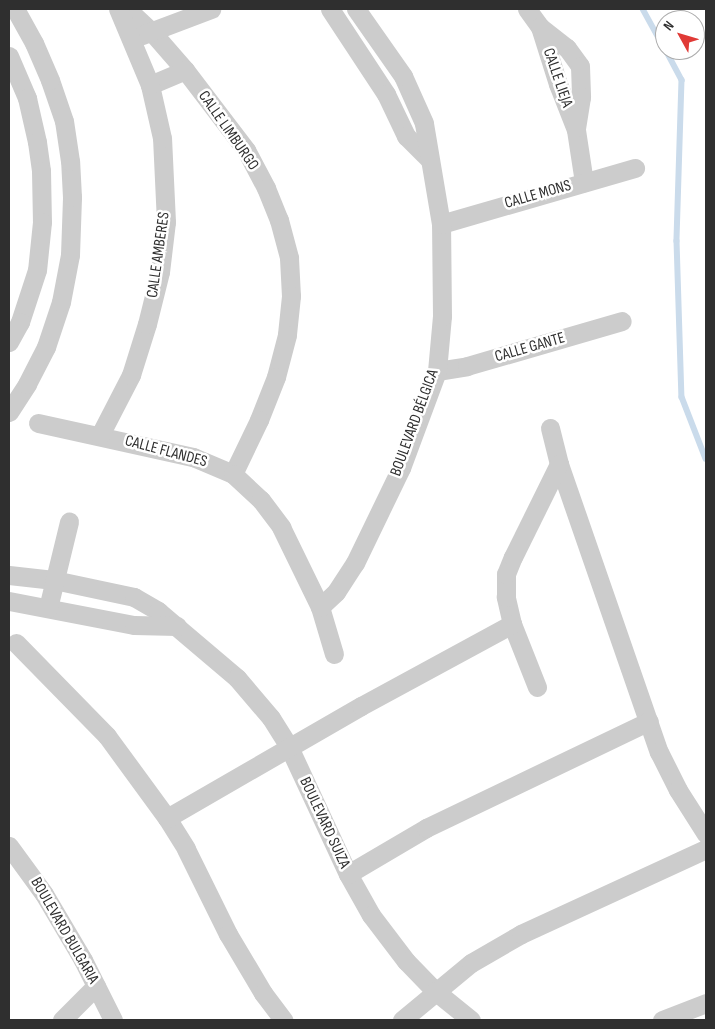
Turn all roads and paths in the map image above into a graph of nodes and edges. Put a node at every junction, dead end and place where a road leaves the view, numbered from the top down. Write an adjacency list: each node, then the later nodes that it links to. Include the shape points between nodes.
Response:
1 (15, 9): 24 (street, via 34,43 64,121 72,197 70,255 61,302 46,347)
2 (118, 9): 10 (street)
3 (127, 9): 9 (street, CALLE LIMBURGO)
4 (211, 9): 9 (street)
5 (330, 9): 13 (street)
6 (356, 9): 11 (street, BOULEVARD BÉLGICA)
7 (527, 9): 8 (street, CALLE LIEJA)
8 (540, 27): 16 (street, CALLE LIEJA); 16 (street, CALLE LIEJA, via 567,48 580,66 581,97)
9 (151, 31): 10 (street); 14 (street, CALLE LIMBURGO)
10 (132, 39): 15 (street, CALLE AMBERES)
11 (385, 50): 13 (street); 17 (street, BOULEVARD BÉLGICA, via 402,76 424,123)
12 (9, 56): 22 (street, via 27,98 37,142 42,222 37,270 20,322)
13 (366, 64): 17 (street, via 386,94 406,136)
14 (185, 70): 15 (street); 29 (street, CALLE LIMBURGO, via 246,150 280,220 289,258 291,296 287,335 276,377)
15 (150, 85): 27 (street, CALLE AMBERES, via 162,138 165,181 166,222 160,272 131,375)
16 (576, 130): 19 (street, CALLE LIEJA)
17 (429, 159): 20 (street, BOULEVARD BÉLGICA)
18 (635, 168): 19 (street, CALLE MONS)
19 (584, 182): 20 (street, CALLE MONS)
20 (441, 224): 23 (street, BOULEVARD BÉLGICA, via 442,316)
21 (622, 321): 23 (street, CALLE GANTE, via 467,366)
22 (9, 342)
23 (437, 371): 34 (street, BOULEVARD BÉLGICA, via 401,468 355,563 341,585)
24 (9, 412)
25 (38, 423): 27 (street, CALLE FLANDES)
26 (550, 428): 28 (street)
27 (100, 435): 29 (street, CALLE FLANDES, via 193,457)
28 (559, 464): 36 (street, via 506,574 506,597); 41 (street)
29 (233, 474): 34 (street, CALLE FLANDES, via 261,500 281,527)
30 (69, 522): 32 (street)
31 (9, 575): 32 (street, BOULEVARD SUIZA)
32 (54, 580): 35 (street); 37 (street, BOULEVARD SUIZA, via 134,597 158,610)
33 (9, 601): 35 (street)
34 (320, 607): 39 (street, CALLE FLANDES)
35 (48, 608): 37 (street, via 134,625)
36 (512, 624): 40 (street); 42 (street)
37 (177, 626): 42 (street, BOULEVARD SUIZA, via 255,697)
38 (16, 643): 43 (street, via 106,736)
39 (334, 654)
40 (537, 687)
41 (649, 721): 44 (street, via 659,752); 47 (street, via 426,828)
42 (289, 747): 43 (street); 47 (street, BOULEVARD SUIZA)
43 (167, 818): 53 (street, via 228,934 263,994)
44 (704, 826)
45 (706, 849): 49 (street, via 521,934 471,963)
46 (13, 860): 48 (street, BOULEVARD BULGARIA, via 44,894)
47 (348, 874): 49 (street, BOULEVARD SUIZA, via 370,915)
48 (96, 986): 51 (street); 52 (street, BOULEVARD BULGARIA)
49 (435, 992): 54 (street); 55 (street, BOULEVARD SUIZA)
50 (706, 1003): 56 (street)
51 (62, 1020)
52 (113, 1020)
53 (283, 1020)
54 (402, 1020)
55 (471, 1020)
56 (662, 1020)

